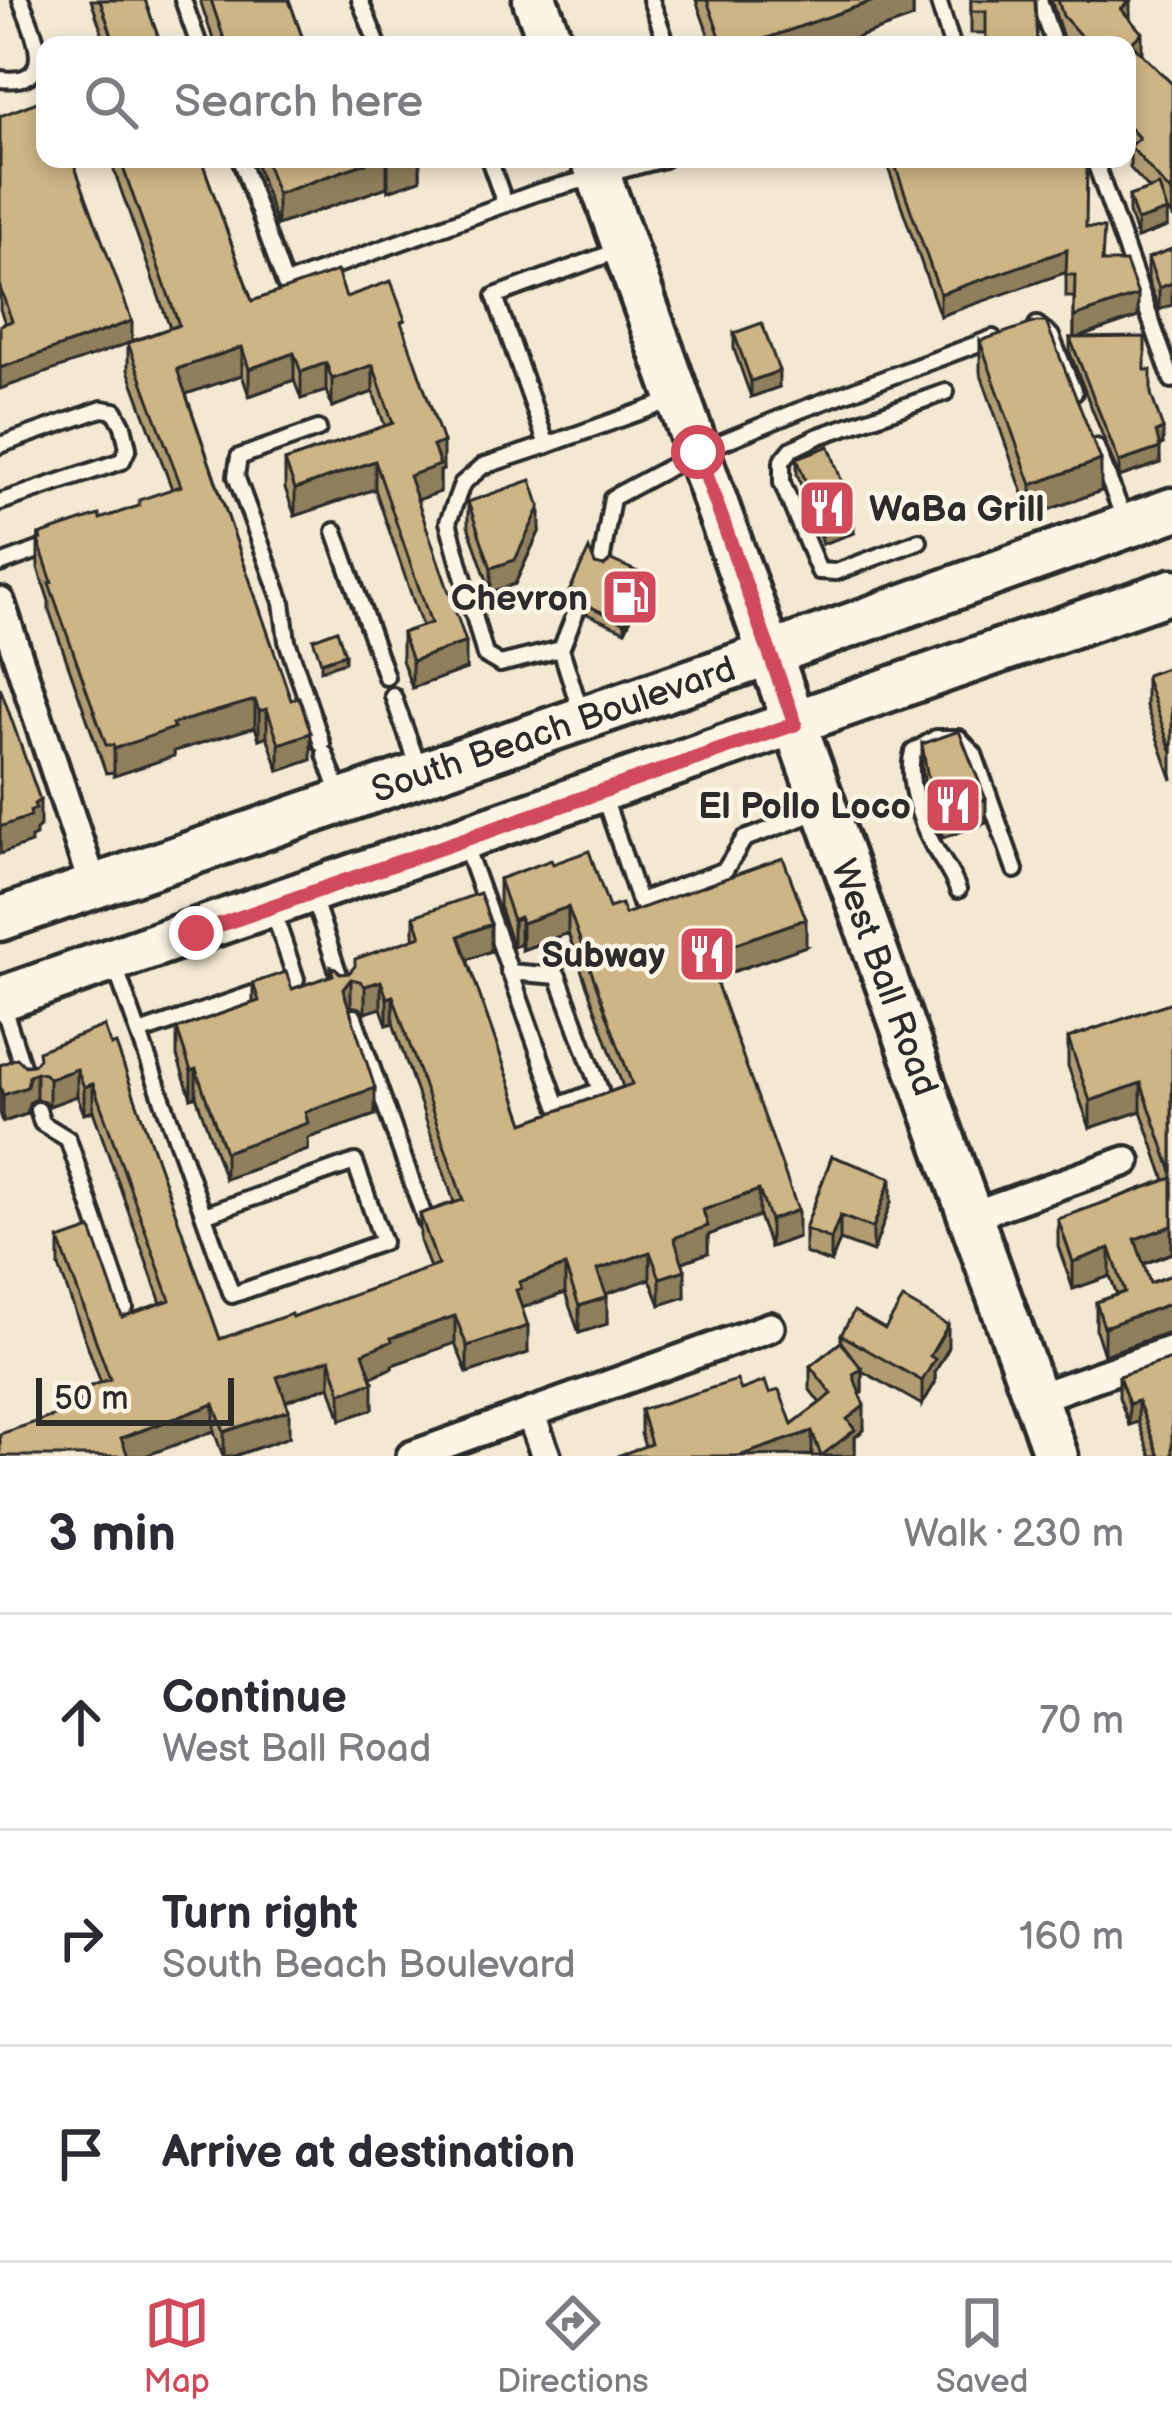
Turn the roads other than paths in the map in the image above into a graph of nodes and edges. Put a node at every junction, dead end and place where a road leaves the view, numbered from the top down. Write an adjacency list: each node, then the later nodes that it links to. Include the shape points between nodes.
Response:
1 (21, 0): 12 (lane)
2 (183, 0): 7 (lane)
3 (360, 0): 8 (lane)
4 (651, 0): 9 (lane)
5 (938, 0): 10 (lane)
6 (1039, 0): 11 (lane)
7 (197, 36)
8 (374, 36)
9 (665, 36)
10 (949, 36)
11 (1051, 36)
12 (36, 39)
13 (36, 68): 14 (lane)
14 (0, 79)
15 (243, 168): 19 (lane, via 285,284)
16 (492, 168): 19 (lane)
17 (596, 168): 19 (lane); 20 (main road, West Ball Road)
18 (1097, 168): 23 (lane)
19 (505, 204)
20 (625, 248): 25 (main road, West Ball Road); 30 (lane, via 495,296)
21 (1028, 325): 26 (lane, via 1052,336)
22 (1009, 332): 31 (lane)
23 (1172, 380)
24 (946, 392): 36 (lane, via 819,436 782,461 782,484 819,571)
25 (679, 398): 30 (lane); 31 (main road, West Ball Road)
26 (1077, 399)
27 (318, 429): 51 (lane, via 238,457 236,476)
28 (1094, 442): 34 (lane)
29 (0, 445): 32 (lane, via 102,409 115,411 128,448 122,461)
30 (547, 445): 43 (lane, via 484,466 462,484 448,522 485,655 500,664)
31 (698, 452): 38 (lane, via 612,498); 44 (main road, West Ball Road)
32 (0, 502)
33 (1172, 510): 34 (main road, South Beach Boulevard)
34 (1127, 526): 44 (main road, South Beach Boulevard)
35 (335, 531): 45 (lane)
36 (919, 541)
37 (60, 542): 39 (lane)
38 (601, 563)
39 (0, 564)
40 (1172, 591): 48 (main road, South Beach Boulevard)
41 (0, 602): 55 (street)
42 (577, 609): 43 (lane)
43 (561, 649): 47 (lane)
44 (770, 654): 47 (main road, South Beach Boulevard); 48 (main road, West Ball Road)
45 (386, 677)
46 (393, 696): 49 (lane)
47 (582, 718): 49 (main road, South Beach Boulevard)
48 (795, 724): 50 (main road, South Beach Boulevard); 52 (main road, West Ball Road)
49 (421, 772): 51 (main road, South Beach Boulevard)
50 (602, 792): 52 (lane, via 639,901 725,870 744,839); 53 (main road, South Beach Boulevard)
51 (342, 800): 55 (main road, South Beach Boulevard)
52 (826, 809): 69 (main road, West Ball Road)
53 (463, 840): 57 (main road, South Beach Boulevard); 60 (lane)
54 (1016, 870): 56 (lane, via 974,754 959,738 936,738 914,752 909,776)
55 (93, 884): 58 (main road, South Beach Boulevard)
56 (958, 890)
57 (292, 899): 59 (main road, South Beach Boulevard); 61 (lane); 64 (lane, via 296,979)
58 (0, 919)
59 (113, 961): 62 (main road, South Beach Boulevard); 64 (lane)
60 (509, 971): 60 (lane, via 558,1106 600,1090 558,976)
61 (344, 990)
62 (0, 999): 65 (lane)
63 (353, 1017): 70 (lane)
64 (139, 1033): 68 (lane)
65 (28, 1082)
66 (38, 1110): 71 (lane, via 42,1123 68,1139)
67 (1126, 1161): 69 (street)
68 (204, 1215): 68 (lane, via 232,1295 383,1242 355,1162)
69 (971, 1216): 74 (main road, West Ball Road)
70 (426, 1222)
71 (125, 1308)
72 (770, 1327): 75 (street)
73 (1172, 1350): 74 (street)
74 (1036, 1398): 78 (main road, West Ball Road)
75 (530, 1413): 76 (street); 77 (street)
76 (411, 1456)
77 (546, 1456)
78 (1056, 1456)

